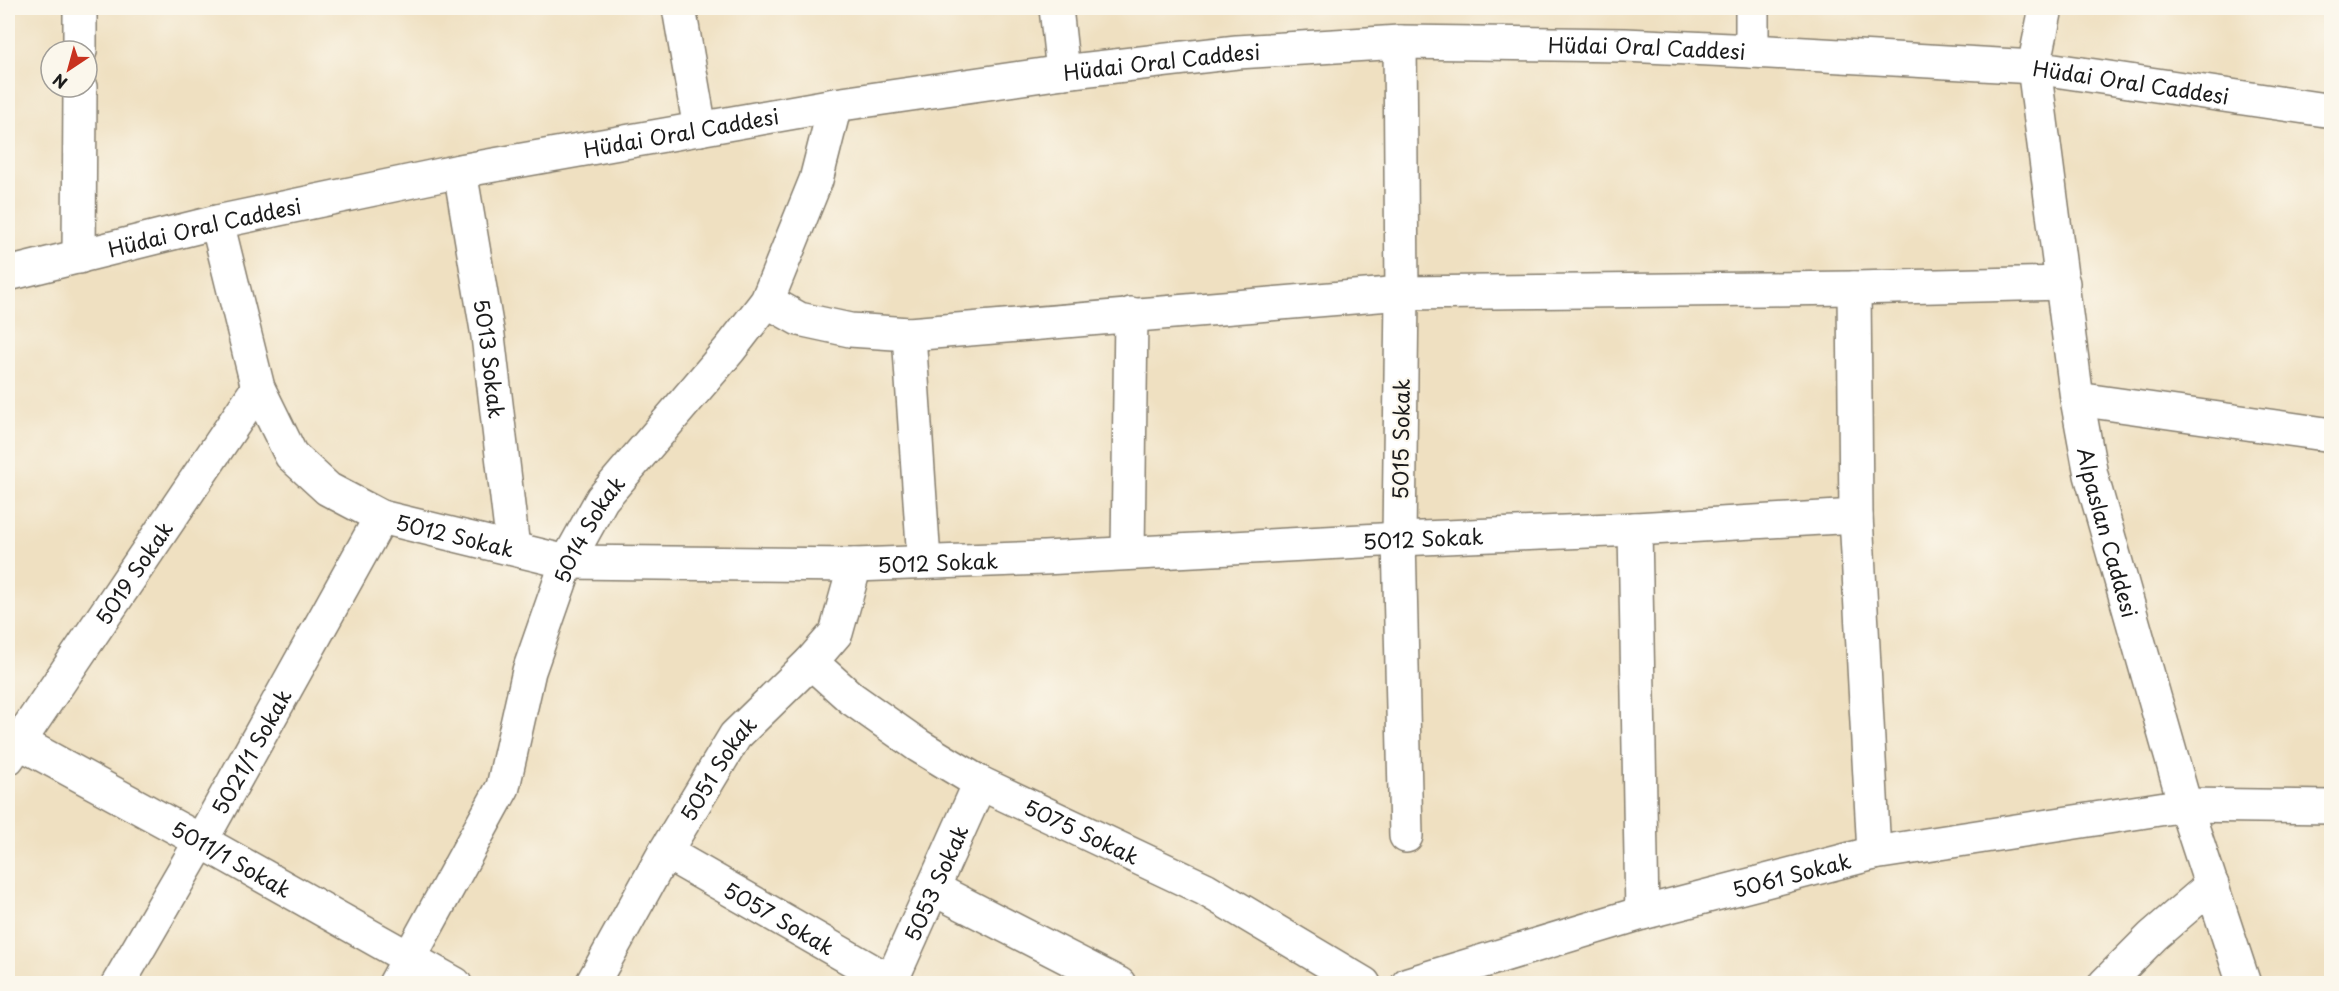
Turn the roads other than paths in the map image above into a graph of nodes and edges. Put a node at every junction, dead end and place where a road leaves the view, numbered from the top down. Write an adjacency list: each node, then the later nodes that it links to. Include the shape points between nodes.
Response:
1 (80, 8): 6 (street)
2 (679, 8): 14 (street)
3 (1056, 8): 10 (street)
4 (1752, 8): 8 (street)
5 (2046, 8): 9 (street, Alpaslan Caddesi)
6 (80, 39)
7 (1400, 42): 8 (street, Hüdai Oral Caddesi); 10 (street, Hüdai Oral Caddesi, via 1237,52); 21 (street, 5015 Sokak)
8 (1752, 51): 9 (street, Hüdai Oral Caddesi)
9 (2034, 67): 13 (street, Hüdai Oral Caddesi); 19 (street, Alpaslan Caddesi)
10 (1063, 72): 12 (street, Hüdai Oral Caddesi)
11 (80, 99): 17 (street)
12 (835, 105): 14 (street, Hüdai Oral Caddesi); 22 (street, 5014 Sokak, via 816,180)
13 (2331, 111)
14 (700, 129): 15 (street, Hüdai Oral Caddesi)
15 (460, 171): 16 (street, Hüdai Oral Caddesi); 32 (street, 5013 Sokak, via 488,336)
16 (217, 222): 17 (street, Hüdai Oral Caddesi); 25 (street, 5012 Sokak)
17 (79, 257): 18 (street, Hüdai Oral Caddesi)
18 (8, 274)
19 (2063, 283): 20 (street); 26 (street, Alpaslan Caddesi)
20 (1854, 288): 21 (street); 28 (street)
21 (1402, 293): 23 (street); 31 (street, 5015 Sokak)
22 (767, 301): 24 (street, via 799,319 850,330); 35 (street, 5014 Sokak, via 602,499)
23 (1131, 314): 24 (street); 33 (street)
24 (909, 334): 34 (street)
25 (258, 388): 29 (street, 5012 Sokak, via 291,455 328,489); 38 (street, 5019 Sokak)
26 (2077, 399): 27 (street); 40 (street, Alpaslan Caddesi, via 2091,475)
27 (2331, 435)
28 (1856, 516): 30 (street, 5012 Sokak); 45 (street)
29 (381, 517): 32 (street, 5012 Sokak); 43 (street, 5021/1 Sokak)
30 (1635, 529): 31 (street, 5012 Sokak); 48 (street)
31 (1399, 539): 33 (street, 5012 Sokak); 42 (street, 5015 Sokak)
32 (513, 548): 35 (street, 5012 Sokak)
33 (1128, 553): 34 (street, 5012 Sokak)
34 (924, 561): 36 (street, 5012 Sokak)
35 (567, 562): 36 (street, 5012 Sokak); 49 (street, 5014 Sokak, via 530,671 503,787)
36 (855, 565): 37 (street, 5051 Sokak, via 836,633)
37 (811, 662): 39 (street, 5075 Sokak, via 861,705); 44 (street, 5051 Sokak, via 735,736)
38 (11, 745): 43 (street, 5011/1 Sokak)
39 (980, 783): 47 (street, 5053 Sokak); 55 (street, 5075 Sokak, via 1205,889)
40 (2185, 805): 41 (street, 5061 Sokak); 45 (street, 5061 Sokak); 46 (street, Alpaslan Caddesi)
41 (2331, 807)
42 (1406, 836)
43 (201, 841): 49 (street, 5011/1 Sokak); 51 (street, 5021/1 Sokak)
44 (665, 852): 50 (street, 5057 Sokak); 53 (street, 5051 Sokak)
45 (1874, 854): 48 (street, 5061 Sokak)
46 (2212, 885): 57 (street, via 2152,936); 58 (street, Alpaslan Caddesi)
47 (934, 889): 50 (street, 5053 Sokak); 54 (street)
48 (1642, 913): 56 (street, 5061 Sokak)
49 (402, 970): 52 (street, 5011/1 Sokak)
50 (892, 983)
51 (118, 984)
52 (455, 984)
53 (591, 984)
54 (1119, 984)
55 (1364, 984)
56 (1408, 984)
57 (2105, 984)
58 (2244, 984)

